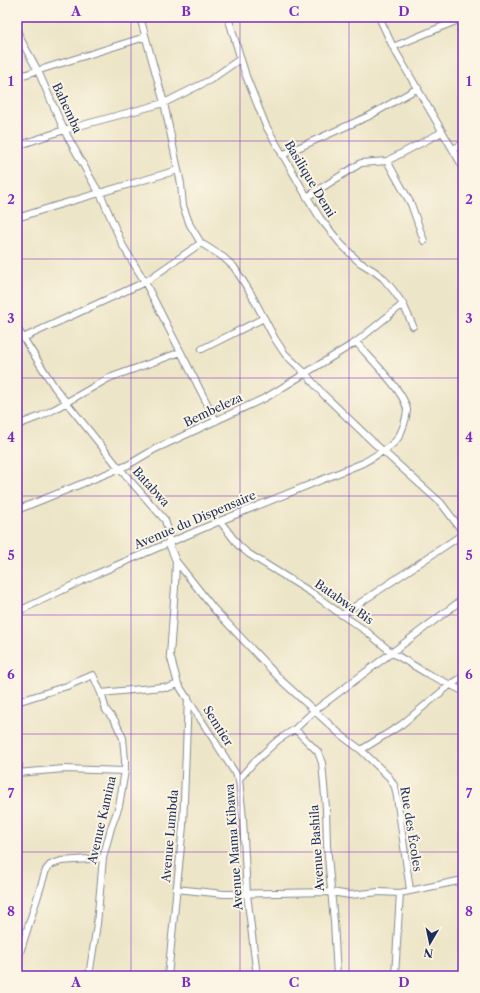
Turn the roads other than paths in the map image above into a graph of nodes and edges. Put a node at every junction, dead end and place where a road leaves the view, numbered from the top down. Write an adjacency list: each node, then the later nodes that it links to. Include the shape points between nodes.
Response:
1 (140, 17): 6 (street)
2 (228, 17): 8 (street, Basilique Demi)
3 (378, 17): 7 (street)
4 (463, 18): 7 (street)
5 (17, 30): 9 (street, Bahemba)
6 (145, 37): 9 (street); 12 (street)
7 (394, 47): 11 (street)
8 (240, 59): 12 (street, via 210,80); 18 (street, Basilique Demi, via 266,126)
9 (38, 71): 10 (street); 13 (street, Bahemba)
10 (17, 77)
11 (418, 88): 14 (street); 18 (street, via 369,116)
12 (164, 103): 13 (street); 21 (street)
13 (64, 130): 16 (street); 22 (street, Bahemba)
14 (442, 132): 17 (street); 19 (street)
15 (463, 144): 17 (street)
16 (17, 146)
17 (453, 149): 20 (street)
18 (282, 155): 23 (street, Basilique Demi)
19 (387, 161): 23 (street, via 362,163); 25 (street, via 412,204)
20 (463, 167)
21 (178, 170): 22 (street); 26 (street, via 183,206)
22 (100, 193): 24 (street); 27 (street, Bahemba, via 123,246)
23 (307, 197): 28 (street, Basilique Demi, via 340,243 359,262 383,278)
24 (17, 218)
25 (424, 240)
26 (201, 243): 27 (street); 29 (street, via 234,267)
27 (145, 282): 32 (street); 35 (street, Bahemba)
28 (403, 304): 30 (street, Basilique Demi); 33 (street, Bembeleza)
29 (264, 318): 34 (street); 36 (street, via 285,354)
30 (413, 326)
31 (17, 328): 32 (street, Batabwa)
32 (23, 338): 37 (street, Batabwa)
33 (356, 342): 36 (street, Bembeleza); 40 (street, Avenue du Dispensaire, via 392,382 403,398 407,411 397,438)
34 (202, 349)
35 (181, 352): 37 (street, via 109,378); 38 (street, Bahemba)
36 (305, 373): 38 (street, Bembeleza, via 267,397); 40 (street, via 323,394)
37 (67, 403): 39 (street); 41 (street, Batabwa)
38 (216, 422): 41 (street, Bembeleza)
39 (17, 425)
40 (383, 451): 43 (street, Avenue du Dispensaire, via 362,463); 44 (street, via 441,503)
41 (119, 468): 42 (street, Bembeleza); 45 (street, Batabwa, via 165,520)
42 (17, 510)
43 (220, 521): 45 (street, Avenue du Dispensaire); 49 (street, Batabwa Bis, via 239,546 274,570 294,580)
44 (463, 533): 49 (street)
45 (169, 544): 46 (street, Batabwa); 48 (street, Avenue du Dispensaire, via 94,575)
46 (176, 561): 52 (street, Semtier, via 170,655); 58 (street, Batabwa, via 214,609)
47 (463, 599): 50 (street, Avenue Mama Kibawa)
48 (17, 612)
49 (342, 615): 50 (street, Batabwa Bis)
50 (391, 652): 53 (street, Batabwa Bis); 58 (street, Avenue Mama Kibawa)
51 (463, 677): 53 (street)
52 (178, 684): 55 (street, via 167,688); 56 (street, Semtier)
53 (450, 684): 54 (street, Batabwa Bis); 60 (street, via 401,725)
54 (463, 691)
55 (101, 693): 57 (street, Avenue Kamina, via 93,675); 62 (street, Avenue Kamina, via 106,710 115,721 122,738)
56 (188, 698): 64 (street, Semtier); 67 (street, Avenue Lumbda, via 184,811)
57 (17, 702)
58 (314, 711): 59 (street, Avenue Mama Kibawa); 60 (street, Rue des Écoles)
59 (295, 729): 64 (street, Avenue Mama Kibawa, via 278,740); 69 (street, Avenue Bashila, via 318,752 322,763)
60 (361, 750): 68 (street, Rue des Écoles, via 389,777 395,787)
61 (17, 762): 63 (street)
62 (125, 771): 63 (street, via 64,769); 65 (street, Avenue Kamina, via 119,806 110,828)
63 (17, 773)
64 (239, 779): 71 (street, Avenue Mama Kibawa)
65 (103, 858): 72 (street, via 61,861 50,865 46,870); 73 (street, Avenue Kamina)
66 (463, 880): 68 (street)
67 (176, 889): 71 (street); 74 (street, Avenue Lumbda)
68 (410, 890): 70 (street)
69 (331, 892): 70 (street, via 350,895); 71 (street); 76 (street, Avenue Bashila)
70 (400, 893): 77 (street)
71 (247, 894): 75 (street, Avenue Mama Kibawa)
72 (17, 962)
73 (89, 976)
74 (168, 976)
75 (257, 976)
76 (337, 976)
77 (395, 976)

